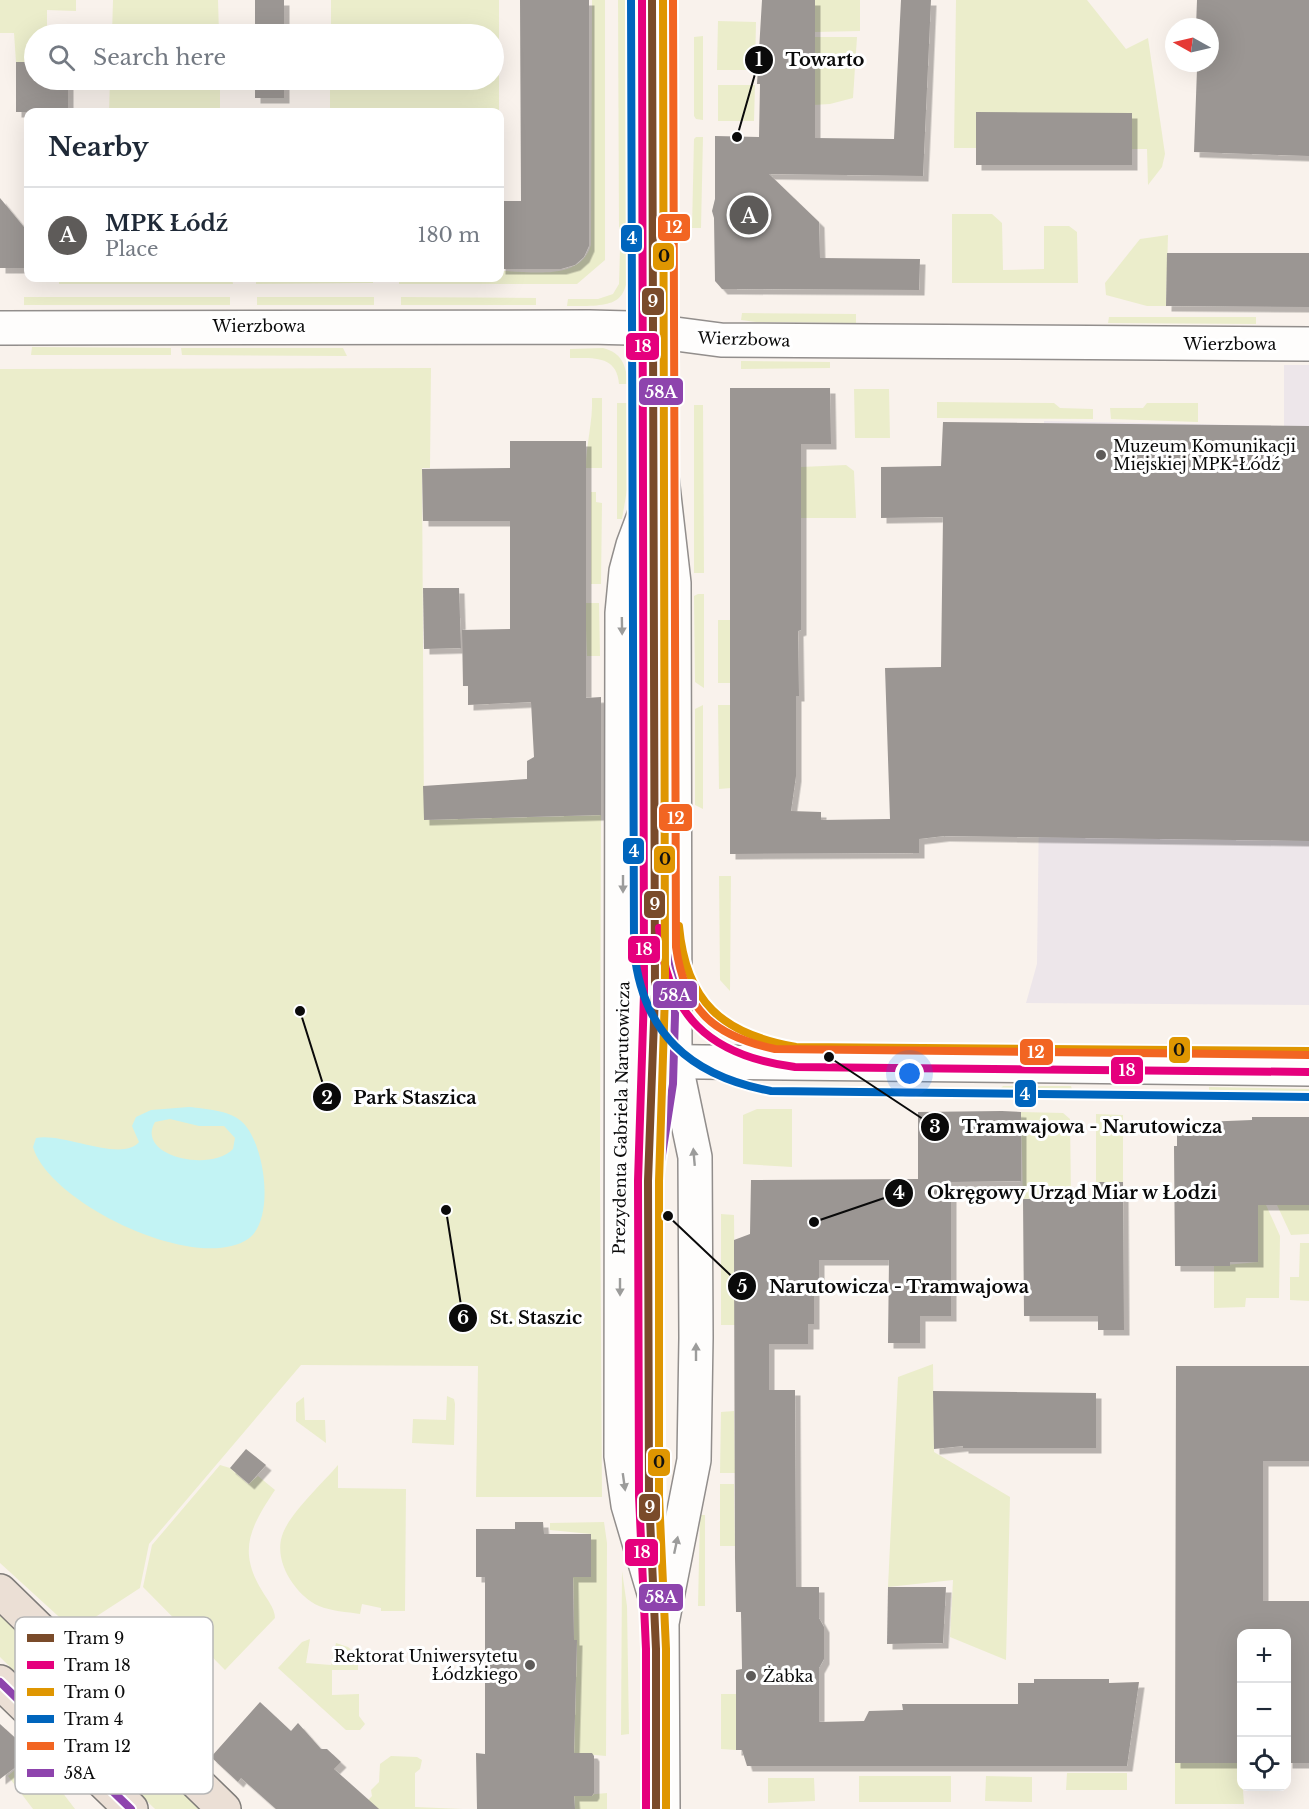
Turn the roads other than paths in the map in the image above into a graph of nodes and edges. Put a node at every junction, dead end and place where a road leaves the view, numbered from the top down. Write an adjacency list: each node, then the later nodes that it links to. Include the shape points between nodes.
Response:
1 (659, 0): 3 (street, Prezydenta Gabriela Narutowicza)
2 (0, 328): 3 (street, Wierzbowa, via 589,327)
3 (660, 332): 4 (street, Wierzbowa, via 721,340); 5 (street, Prezydenta Gabriela Narutowicza)
4 (1309, 344)
5 (661, 469): 6 (street, Prezydenta Gabriela Narutowicza, one-way to 6, via 633,545 623,594); 7 (street, Prezydenta Gabriela Narutowicza, via 674,583)
6 (622, 1061): 7 (street); 11 (street, Prezydenta Gabriela Narutowicza, one-way to 11, via 621,1456 628,1505)
7 (675, 1061): 8 (street); 11 (street, Prezydenta Gabriela Narutowicza, one-way to 7, via 693,1470 696,1431 695,1157)
8 (1309, 1069)
9 (0, 1591): 10 (main road)
10 (27, 1617)
11 (662, 1623): 18 (street, Prezydenta Gabriela Narutowicza)
12 (0, 1682): 13 (main road)
13 (15, 1697)
14 (116, 1794): 16 (main road)
15 (209, 1794): 17 (main road)
16 (131, 1809)
17 (224, 1809)
18 (663, 1809)

